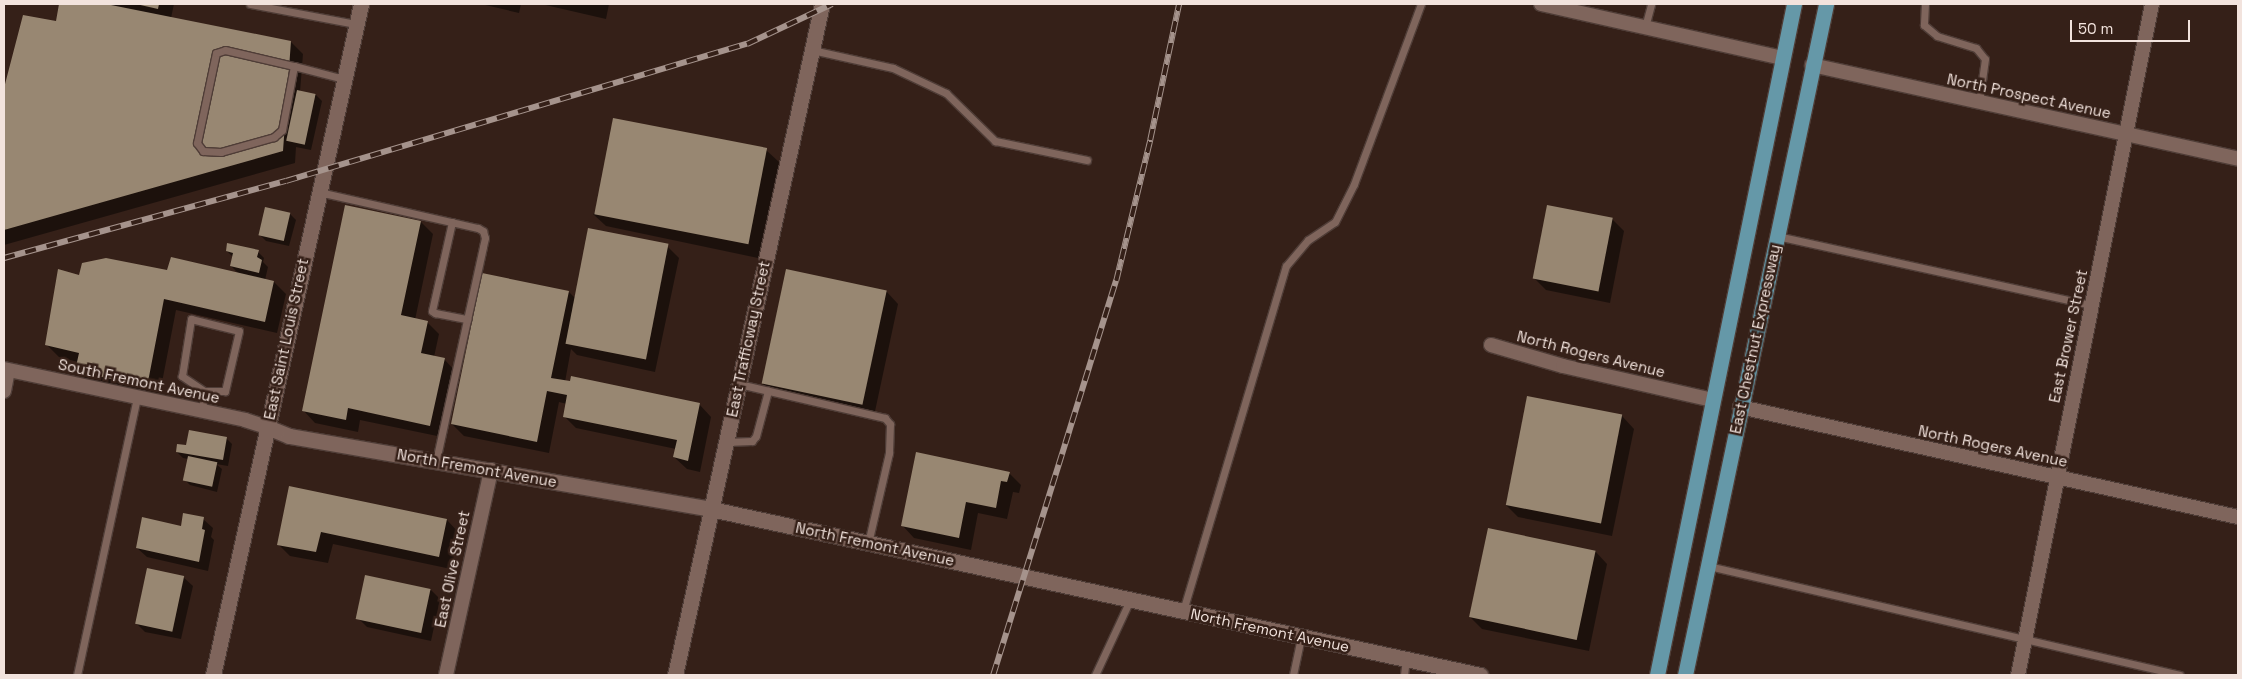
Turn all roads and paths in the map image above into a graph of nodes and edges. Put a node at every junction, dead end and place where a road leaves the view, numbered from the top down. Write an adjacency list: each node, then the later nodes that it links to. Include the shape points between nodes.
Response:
1 (250, 4): 11 (lane)
2 (361, 4): 11 (main road, East Saint Louis Street)
3 (822, 4): 13 (main road, East Trafficway Street)
4 (1421, 4): 47 (lane, via 1350,191 1334,222 1308,240 1286,266)
5 (1541, 4): 12 (street)
6 (1651, 4): 12 (lane)
7 (1794, 4): 14 (main road, East Chestnut Expressway)
8 (1826, 4): 15 (main road, East Chestnut Expressway)
9 (1925, 4): 18 (lane, via 1924,25 1938,36 1976,48 1985,59)
10 (2152, 4): 19 (street, East Brower Street)
11 (356, 24): 17 (main road, East Saint Louis Street)
12 (1645, 27): 14 (street)
13 (812, 50): 21 (lane, via 892,68 946,93 995,141); 29 (main road, East Trafficway Street)
14 (1783, 58): 34 (main road, East Chestnut Expressway)
15 (1812, 65): 18 (street, North Prospect Avenue); 24 (main road, East Chestnut Expressway)
16 (294, 66): 16 (lane, via 225,50 216,53 197,143 203,151 221,152 274,136 282,130); 17 (lane)
17 (344, 79): 22 (main road, East Saint Louis Street)
18 (1979, 102): 19 (street, North Prospect Avenue)
19 (2125, 134): 20 (street, North Prospect Avenue); 25 (street, East Brower Street)
20 (2238, 159)
21 (1087, 160)
22 (319, 192): 23 (lane); 37 (main road, East Saint Louis Street)
23 (452, 222): 26 (lane, via 478,228 485,238); 26 (lane, via 432,310)
24 (1776, 236): 25 (lane); 35 (main road, East Chestnut Expressway)
25 (2090, 306): 41 (street, East Brower Street)
26 (467, 319): 39 (lane)
27 (1491, 345): 34 (street, North Rogers Avenue, via 1562,366)
28 (6, 370): 30 (street); 33 (street, South Fremont Avenue)
29 (738, 384): 32 (lane); 38 (main road, East Trafficway Street)
30 (4, 391)
31 (204, 391): 31 (lane, via 225,391 239,331 191,319 182,376); 36 (lane)
32 (768, 391): 38 (lane, via 752,441); 44 (lane, via 885,418 890,424 889,454)
33 (137, 397): 36 (street, South Fremont Avenue); 51 (lane)
34 (1713, 400): 59 (main road, East Chestnut Expressway)
35 (1740, 407): 41 (street, North Rogers Avenue); 45 (main road, East Chestnut Expressway)
36 (202, 411): 37 (street, South Fremont Avenue)
37 (267, 427): 39 (main road, North Fremont Avenue, via 289,436); 52 (main road, East Saint Louis Street)
38 (726, 442): 42 (main road, East Trafficway Street)
39 (436, 460): 40 (main road, North Fremont Avenue)
40 (491, 470): 42 (main road, North Fremont Avenue); 53 (street, East Olive Street)
41 (2056, 477): 43 (street, North Rogers Avenue); 49 (street, East Brower Street)
42 (711, 509): 44 (main road, North Fremont Avenue); 54 (main road, East Trafficway Street)
43 (2238, 517)
44 (868, 543): 46 (main road, North Fremont Avenue)
45 (1708, 566): 49 (lane); 60 (main road, East Chestnut Expressway)
46 (1130, 600): 47 (main road, North Fremont Avenue); 55 (lane)
47 (1183, 611): 48 (main road, North Fremont Avenue)
48 (1301, 637): 50 (main road, North Fremont Avenue); 56 (lane)
49 (2024, 641): 61 (street, East Brower Street); 62 (lane)
50 (1406, 659): 57 (lane); 58 (main road, North Fremont Avenue)
51 (77, 675)
52 (213, 675)
53 (446, 675)
54 (675, 675)
55 (1095, 675)
56 (1293, 675)
57 (1404, 675)
58 (1480, 675)
59 (1656, 675)
60 (1685, 675)
61 (2018, 675)
62 (2180, 675)

